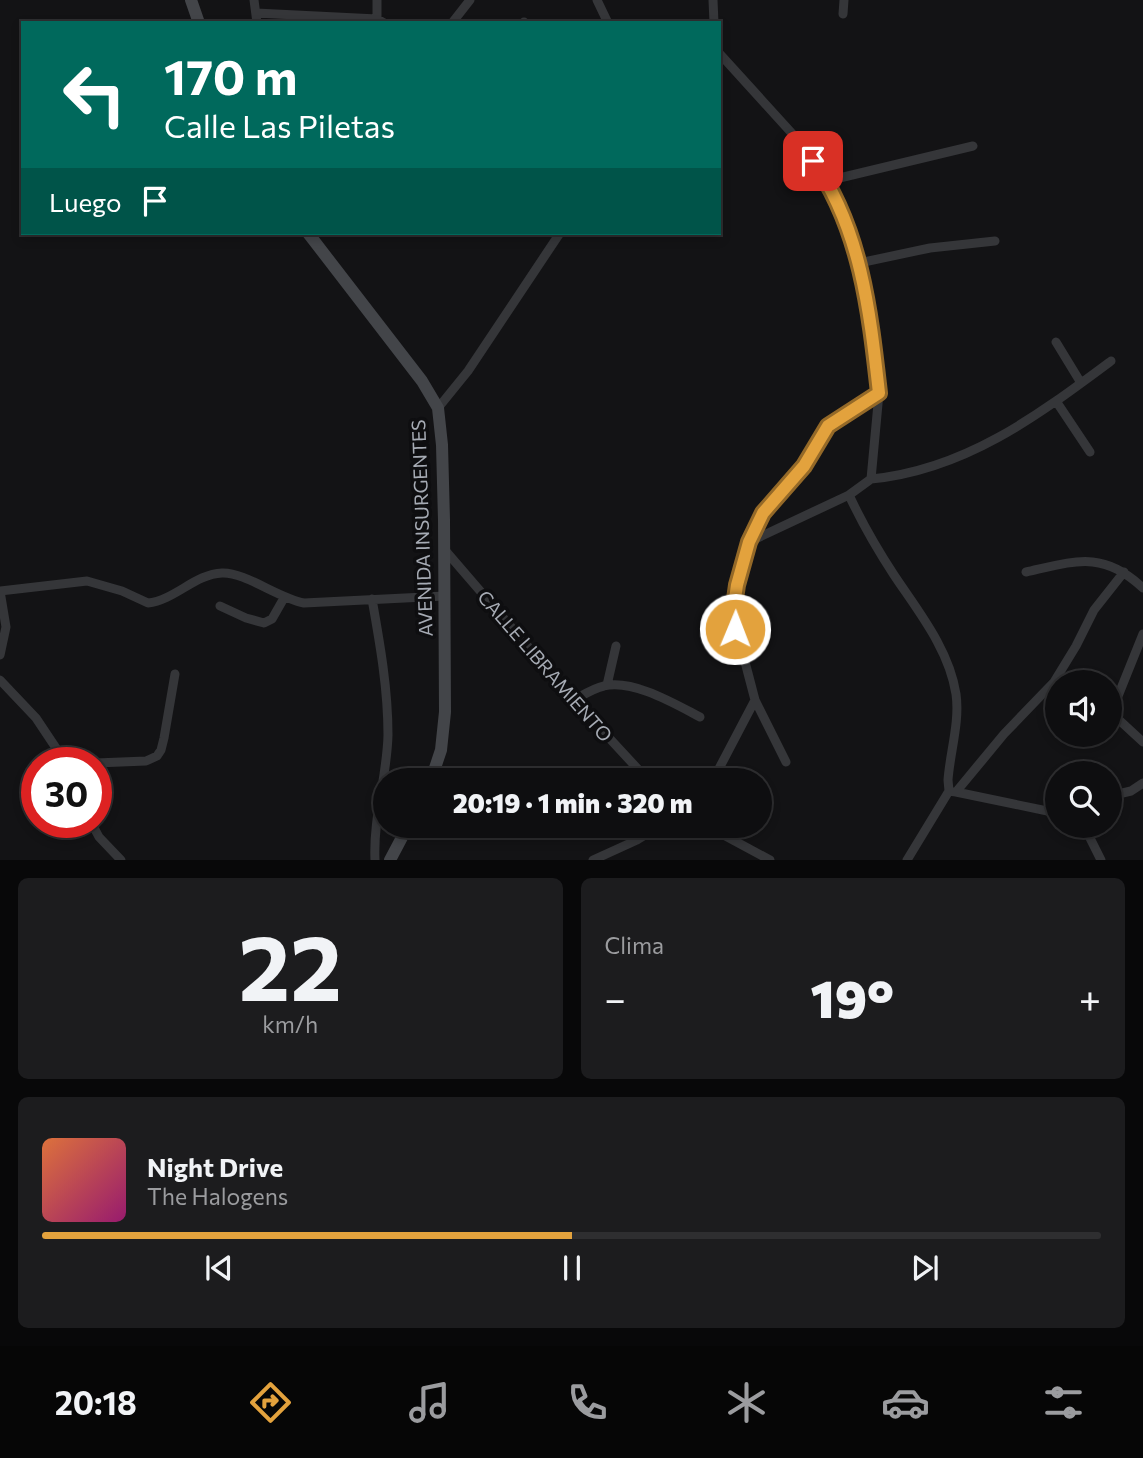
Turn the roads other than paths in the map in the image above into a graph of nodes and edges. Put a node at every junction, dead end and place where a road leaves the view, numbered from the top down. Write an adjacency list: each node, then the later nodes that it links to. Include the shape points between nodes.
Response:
1 (191, 0): 10 (main road)
2 (254, 0): 9 (street)
3 (377, 0): 12 (street)
4 (470, 0): 13 (street)
5 (597, 0): 14 (street)
6 (713, 0): 15 (street)
7 (844, 0): 8 (street)
8 (843, 14)
9 (257, 18): 11 (street)
10 (198, 21)
11 (349, 21)
12 (380, 21)
13 (454, 21)
14 (607, 21)
15 (714, 21)
16 (721, 55): 18 (street, via 782,120)
17 (973, 146): 18 (street)
18 (827, 181): 22 (street)
19 (310, 235): 28 (main road, AVENIDA INSURGENTES)
20 (559, 235): 28 (street)
21 (995, 241): 22 (street)
22 (859, 263): 26 (street)
23 (1056, 342): 25 (street)
24 (1111, 361): 25 (street)
25 (1081, 383): 27 (street)
26 (879, 393): 30 (street); 32 (street, via 828,426 804,466 763,513)
27 (1056, 401): 29 (street); 30 (street, via 954,460)
28 (438, 408): 33 (main road, AVENIDA INSURGENTES)
29 (1090, 452)
30 (871, 479): 31 (street)
31 (849, 495): 32 (street); 59 (street, via 873,542 928,624 952,678 957,708 948,774)
32 (749, 542): 49 (street, via 733,616)
33 (444, 549): 38 (main road, AVENIDA INSURGENTES); 48 (street, CALLE LIBRAMIENTO)
34 (1026, 572): 35 (street, via 1074,561 1107,563)
35 (1124, 572): 36 (street); 59 (street, via 1094,610 1054,681)
36 (1143, 588)
37 (0, 591): 39 (street, via 88,581 148,603 222,573 242,577); 44 (street, via 6,626)
38 (445, 596): 40 (street); 55 (main road, AVENIDA INSURGENTES, via 445,712)
39 (284, 598): 40 (street, via 304,603); 41 (street, via 272,619 264,623)
40 (372, 599): 70 (street, via 388,736)
41 (220, 606)
42 (1143, 634): 51 (street, via 1114,706 1118,719)
43 (616, 646): 47 (street)
44 (0, 655)
45 (176, 674): 53 (street, via 157,756)
46 (0, 680): 52 (street, via 36,718)
47 (607, 685): 48 (street); 50 (street, via 650,692)
48 (574, 700): 56 (street, CALLE LIBRAMIENTO)
49 (755, 700): 54 (street); 57 (street)
50 (700, 717)
51 (1143, 742)
52 (55, 747)
53 (112, 762)
54 (786, 762)
55 (435, 768)
56 (637, 768)
57 (719, 768)
58 (1143, 783): 60 (street)
59 (952, 791): 61 (street); 74 (street)
60 (1122, 793)
61 (1045, 810)
62 (100, 838): 69 (street)
63 (401, 838): 71 (main road)
64 (634, 838): 68 (street)
65 (639, 838): 68 (street)
66 (729, 838): 73 (street)
67 (1090, 838): 75 (street)
68 (636, 840): 72 (street)
69 (121, 859)
70 (374, 859)
71 (390, 859)
72 (593, 859)
73 (770, 859)
74 (907, 859)
75 (1101, 859)

